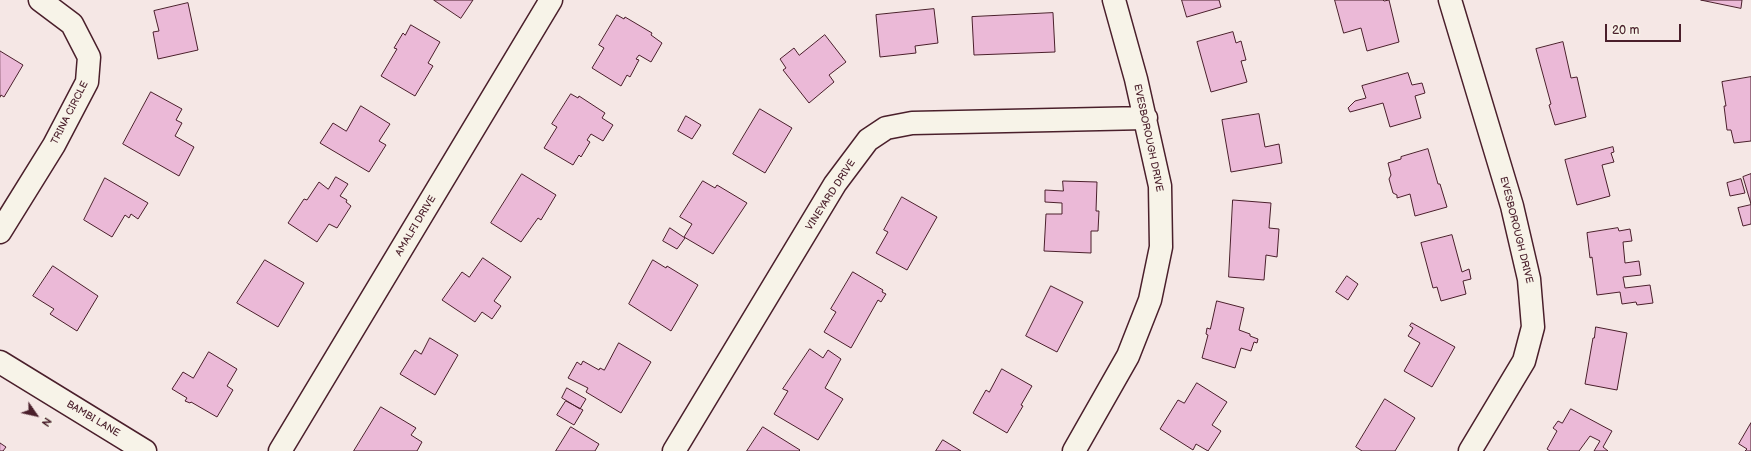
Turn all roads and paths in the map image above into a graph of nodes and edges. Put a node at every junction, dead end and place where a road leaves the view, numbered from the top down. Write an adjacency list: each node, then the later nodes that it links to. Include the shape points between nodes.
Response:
1 (40, 0): 6 (street, TRINA CIRCLE, via 72,24 89,57 88,82 54,145)
2 (551, 0): 9 (street, AMALFI DRIVE)
3 (1114, 0): 5 (street, EVESBOROUGH DRIVE)
4 (1450, 0): 12 (street, EVESBOROUGH DRIVE, via 1512,206 1529,279 1533,327 1524,361)
5 (1146, 118): 10 (street, VINEYARD DRIVE, via 912,123 886,128 868,140 835,184); 11 (street, EVESBOROUGH DRIVE, via 1160,186 1161,246 1150,300 1128,356)
6 (0, 232)
7 (0, 362): 8 (street, BAMBI LANE)
8 (145, 451)
9 (280, 451)
10 (674, 451)
11 (1074, 451)
12 (1470, 451)

